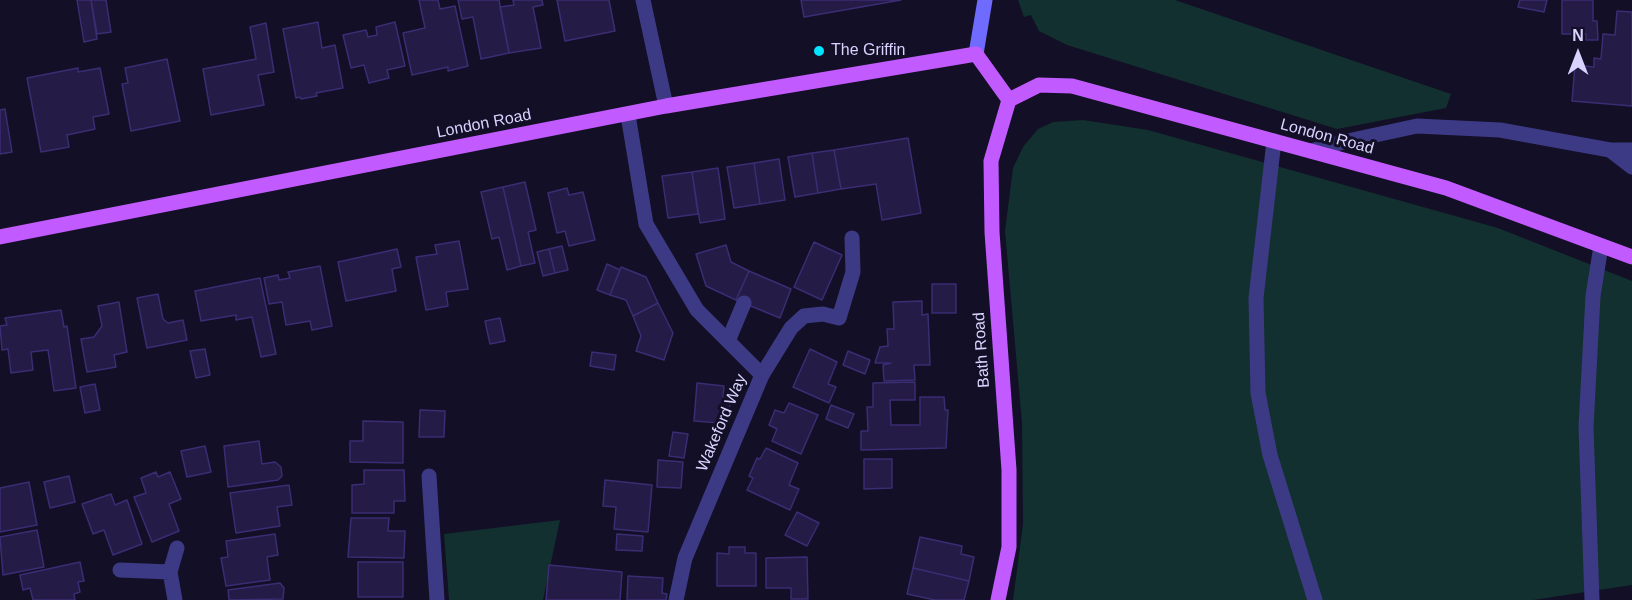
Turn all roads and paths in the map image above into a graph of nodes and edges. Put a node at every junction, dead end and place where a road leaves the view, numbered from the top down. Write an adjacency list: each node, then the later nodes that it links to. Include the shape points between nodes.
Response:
1 (643, 0): 5 (street)
2 (985, 0): 3 (street)
3 (976, 54): 4 (main road); 5 (main road, London Road)
4 (1009, 100): 7 (main road, London Road, via 1039,85 1072,86); 26 (main road, Bath Road, via 991,161 992,232 1009,470 1008,547)
5 (666, 106): 6 (main road, London Road)
6 (628, 115): 12 (main road, London Road); 17 (street, Wakeford Way, via 646,224 697,310)
7 (1274, 141): 10 (main road, London Road); 27 (street, via 1256,298 1258,393 1270,455)
8 (1610, 150): 9 (street); 10 (street, via 1500,130 1417,126); 11 (street)
9 (1632, 150)
10 (1311, 151): 14 (main road, London Road, via 1446,188)
11 (1632, 167)
12 (0, 237)
13 (852, 238): 18 (street, via 854,272 839,318 823,314 804,316 791,328)
14 (1601, 246): 15 (main road, London Road); 28 (street, via 1593,296 1586,427)
15 (1632, 257)
16 (744, 303): 17 (street)
17 (728, 341): 18 (street, Wakeford Way)
18 (762, 375): 25 (street, Wakeford Way, via 685,558)
19 (429, 476): 24 (street)
20 (177, 548): 22 (street)
21 (120, 570): 22 (street)
22 (170, 572): 23 (street)
23 (175, 600)
24 (437, 600)
25 (676, 600)
26 (998, 600)
27 (1316, 600)
28 (1592, 600)

